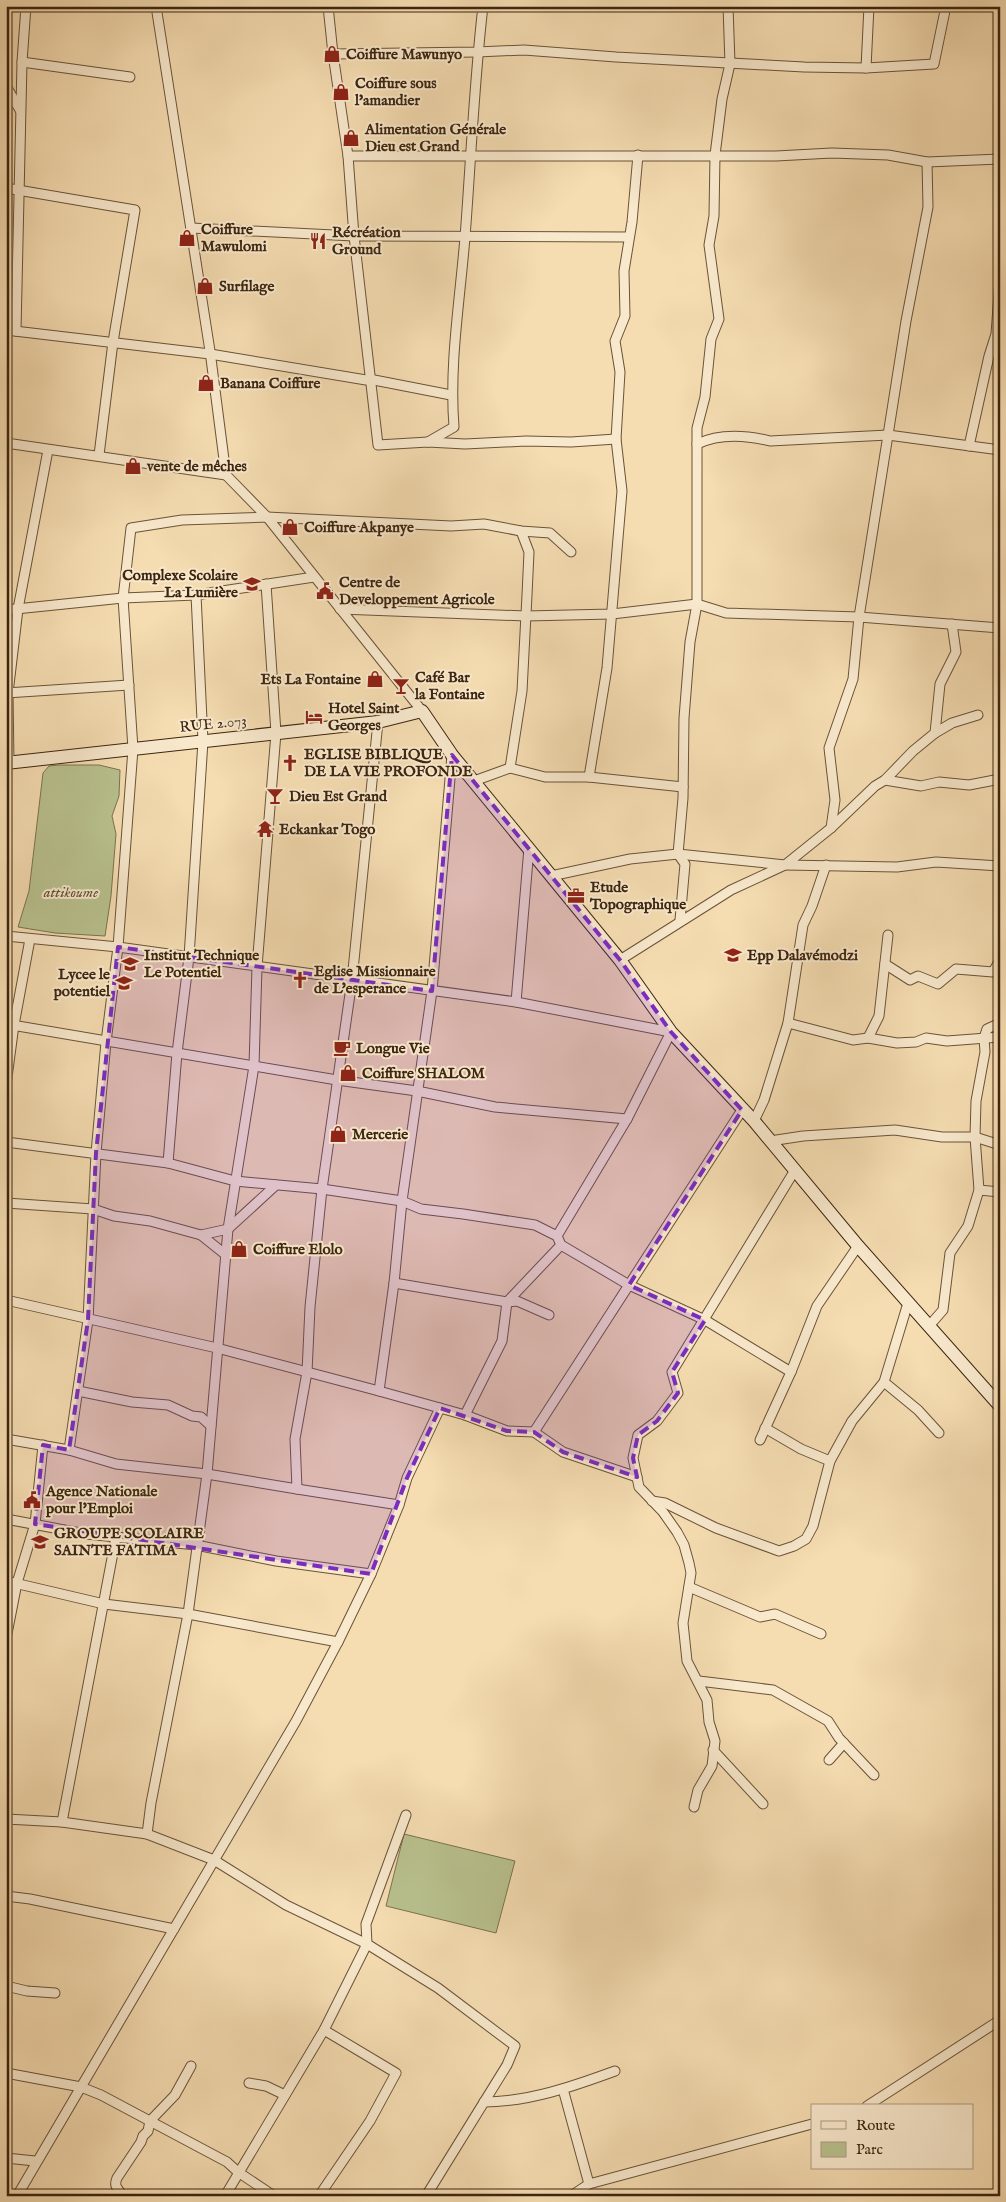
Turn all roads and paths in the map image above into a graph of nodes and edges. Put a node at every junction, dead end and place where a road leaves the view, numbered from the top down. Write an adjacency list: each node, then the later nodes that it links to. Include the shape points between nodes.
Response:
1 (26, 6): 10 (street)
2 (156, 6): 24 (street)
3 (328, 6): 9 (street)
4 (482, 6): 8 (street)
5 (728, 6): 11 (street)
6 (869, 6): 12 (street)
7 (946, 6): 12 (street, via 934,64)
8 (477, 52): 9 (street); 11 (street, via 524,50); 19 (street)
9 (333, 54): 18 (street)
10 (22, 62): 13 (street); 15 (street)
11 (730, 64): 12 (street); 17 (street)
12 (866, 68)
13 (130, 77)
14 (6, 86): 15 (street)
15 (21, 111): 23 (street)
16 (638, 155): 17 (street); 19 (street); 27 (street)
17 (715, 155): 21 (street, via 832,153 888,155); 38 (street, via 710,245 719,319 707,361)
18 (348, 156): 19 (street); 25 (street)
19 (470, 157): 26 (street)
20 (1000, 159): 21 (street)
21 (927, 162): 34 (street, via 928,207)
22 (6, 188): 23 (street)
23 (19, 190): 29 (street); 30 (street, via 136,210)
24 (191, 228): 25 (street); 31 (street)
25 (354, 236): 26 (street); 32 (street)
26 (465, 237): 27 (street); 33 (street)
27 (630, 238): 35 (street, via 624,271 625,316 614,341 620,372)
28 (1000, 279): 39 (street, via 996,334)
29 (11, 330): 30 (street)
30 (113, 342): 31 (street); 42 (street)
31 (210, 354): 32 (street); 43 (street)
32 (369, 379): 33 (street); 36 (street, via 378,445)
33 (451, 394): 36 (street, via 454,427)
34 (888, 435): 38 (street, via 770,441 731,436 710,438); 39 (street); 57 (street)
35 (616, 438): 36 (street, via 570,442); 55 (street, via 622,491)
36 (428, 442)
37 (6, 443): 40 (street)
38 (697, 444): 51 (street)
39 (969, 446): 41 (street)
40 (48, 450): 42 (street); 52 (street)
41 (1000, 450)
42 (99, 455): 43 (street)
43 (226, 475): 44 (street)
44 (267, 517): 45 (street, via 450,526 484,524); 47 (street); 50 (street, via 182,520 131,528)
45 (520, 531): 46 (street, via 550,533); 56 (street, via 529,552)
46 (571, 552)
47 (314, 577): 48 (street); 53 (street)
48 (266, 584): 49 (street); 65 (street)
49 (196, 595): 50 (street); 67 (street)
50 (123, 598): 52 (street); 60 (street)
51 (697, 604): 55 (street); 57 (street, via 726,613); 76 (street, via 690,642 684,718)
52 (18, 609): 54 (street); 61 (street)
53 (340, 609): 56 (street); 62 (street)
54 (6, 610)
55 (612, 614): 56 (street); 72 (street)
56 (526, 616): 71 (street, via 522,691)
57 (859, 617): 58 (street); 77 (street, via 853,678 829,748 835,800)
58 (952, 624): 59 (street); 66 (street, via 956,652 940,684)
59 (1000, 628)
60 (129, 685): 61 (street); 68 (street)
61 (7, 693): 70 (street)
62 (422, 711): 64 (street, RUE 2.073); 69 (street)
63 (978, 715): 66 (street)
64 (378, 722): 65 (street, RUE 2.073); 94 (street)
65 (276, 733): 67 (street, RUE 2.073); 93 (street)
66 (935, 734): 74 (street)
67 (203, 741): 68 (street, RUE 2.073); 89 (street)
68 (133, 749): 70 (street, RUE 2.073); 88 (street)
69 (452, 755): 75 (street); 95 (street)
70 (8, 763)
71 (510, 768): 72 (street, via 545,777); 75 (street)
72 (590, 777): 76 (street)
73 (1000, 779): 74 (street, via 970,785 938,782 921,786)
74 (885, 780): 77 (street)
75 (474, 781): 78 (street)
76 (683, 787): 79 (street)
77 (831, 828): 81 (street)
78 (529, 848): 83 (street); 96 (street)
79 (678, 854): 81 (street); 83 (street, via 630,859); 84 (street, via 685,864)
80 (826, 864): 81 (street); 82 (street, via 897,867 936,862); 97 (street, via 803,925)
81 (785, 865): 84 (street, via 731,890)
82 (1000, 866)
83 (552, 876): 90 (street)
84 (680, 920): 90 (street)
85 (888, 935): 92 (street)
86 (6, 936): 87 (street)
87 (30, 938): 88 (street); 99 (street)
88 (118, 948): 89 (street); 104 (street)
89 (189, 958): 93 (street); 105 (street)
90 (620, 960): 100 (street)
91 (1000, 960): 92 (street, via 993,972 956,969 938,984 918,976 910,980)
92 (885, 964): 102 (street, via 879,1016)
93 (257, 967): 94 (street); 106 (street)
94 (352, 980): 95 (street); 107 (street)
95 (432, 991): 96 (street); 109 (street)
96 (516, 1002): 100 (street)
97 (788, 1023): 102 (street, via 853,1040); 112 (street, via 764,1100)
98 (1000, 1023): 103 (street, via 988,1029)
99 (10, 1025): 104 (street); 108 (street)
100 (671, 1032): 110 (street); 111 (street)
101 (1000, 1037): 103 (street)
102 (868, 1038): 103 (street, via 897,1044 926,1038 947,1041)
103 (984, 1038): 113 (street)
104 (106, 1042): 105 (street); 117 (street)
105 (177, 1053): 106 (street); 118 (street)
106 (254, 1066): 107 (street); 120 (street)
107 (337, 1080): 109 (street); 122 (street)
108 (6, 1085)
109 (417, 1091): 111 (street, via 495,1107); 125 (street)
110 (742, 1110): 112 (street); 135 (street)
111 (627, 1119): 130 (street)
112 (754, 1121): 114 (street)
113 (975, 1137): 114 (street, via 942,1137 896,1130); 116 (street); 123 (street)
114 (770, 1140): 119 (street)
115 (6, 1142): 117 (street)
116 (1000, 1145)
117 (96, 1153): 118 (street); 127 (street)
118 (168, 1163): 120 (street)
119 (795, 1170): 132 (street); 141 (street)
120 (235, 1180): 121 (street); 128 (street)
121 (276, 1185): 122 (street); 128 (street)
122 (322, 1189): 125 (street); 144 (street)
123 (979, 1190): 124 (street); 142 (street, via 968,1226 950,1253 943,1310)
124 (1000, 1192)
125 (402, 1201): 130 (street, via 421,1209 535,1226); 134 (street)
126 (6, 1203): 127 (street)
127 (93, 1209): 129 (street); 140 (street)
128 (228, 1229): 129 (street); 133 (street)
129 (201, 1235): 133 (street)
130 (556, 1236): 131 (street)
131 (561, 1245): 135 (street); 137 (street)
132 (858, 1246): 138 (street); 145 (street, via 817,1306)
133 (226, 1255): 143 (street)
134 (394, 1282): 137 (street); 148 (street)
135 (629, 1285): 141 (street); 154 (street)
136 (6, 1300): 140 (street)
137 (507, 1302): 139 (street, via 517,1301); 151 (street, via 502,1341)
138 (908, 1303): 142 (street); 146 (street)
139 (549, 1315)
140 (88, 1320): 143 (street); 147 (street)
141 (705, 1320): 145 (street); 162 (street, via 672,1372 678,1394 657,1421 638,1435 634,1458)
142 (929, 1326): 149 (street)
143 (217, 1348): 144 (street); 152 (street)
144 (307, 1372): 148 (street); 163 (street, via 295,1439)
145 (791, 1372): 153 (street)
146 (884, 1382): 155 (street, via 918,1410); 160 (street, via 852,1420)
147 (78, 1391): 152 (street, via 132,1402 168,1405 201,1417); 159 (street)
148 (379, 1392): 150 (street)
149 (1000, 1406)
150 (440, 1408): 151 (street); 165 (street, via 407,1478)
151 (465, 1415): 154 (street, via 507,1431)
152 (210, 1426): 161 (street)
153 (765, 1428): 157 (street); 160 (street)
154 (534, 1432): 162 (street, via 562,1452)
155 (939, 1433)
156 (6, 1439): 158 (street)
157 (760, 1440)
158 (43, 1445): 159 (street); 167 (street)
159 (69, 1450): 161 (street, via 116,1464)
160 (830, 1461): 164 (street, via 810,1532 806,1539 779,1551)
161 (207, 1474): 163 (street); 169 (street)
162 (638, 1477): 164 (street, via 639,1487)
163 (297, 1489): 165 (street)
164 (652, 1500): 173 (street, via 684,1545 691,1574)
165 (400, 1506): 170 (street)
166 (6, 1518): 167 (street)
167 (35, 1524): 168 (street); 172 (street)
168 (116, 1537): 169 (street); 174 (street)
169 (196, 1545): 170 (street, via 276,1561); 175 (street)
170 (371, 1574): 178 (street)
171 (6, 1581): 172 (street)
172 (17, 1583): 174 (street); 177 (street)
173 (689, 1587): 176 (street, via 760,1617 775,1614); 179 (street, via 683,1623 687,1661)
174 (104, 1604): 175 (street); 188 (street)
175 (188, 1614): 178 (street); 189 (street, via 150,1803)
176 (821, 1634)
177 (6, 1639)
178 (338, 1642): 190 (street)
179 (699, 1681): 180 (street, via 773,1690 828,1721); 181 (street, via 707,1700 715,1741)
180 (844, 1743): 182 (street); 183 (street)
181 (713, 1750): 184 (street); 185 (street, via 712,1766 698,1790)
182 (829, 1760)
183 (874, 1775)
184 (763, 1804)
185 (694, 1807)
186 (406, 1815): 193 (street, via 366,1924)
187 (6, 1819): 188 (street)
188 (62, 1822): 189 (street)
189 (147, 1834): 190 (street)
190 (214, 1860): 192 (street); 193 (street, via 286,1905)
191 (6, 1896): 192 (street)
192 (174, 1929): 202 (street)
193 (367, 1944): 197 (street); 205 (street, via 438,1988 515,2046)
194 (6, 1986): 195 (street, via 27,1992)
195 (55, 1993)
196 (1000, 2020): 206 (street)
197 (324, 2030): 204 (street); 217 (street, via 396,2073 370,2121)
198 (191, 2066): 207 (street, via 174,2095)
199 (615, 2071): 203 (street)
200 (6, 2073): 202 (street)
201 (249, 2083): 204 (street)
202 (81, 2087): 207 (street); 210 (street)
203 (563, 2089): 205 (street); 212 (street)
204 (286, 2095): 211 (street)
205 (484, 2102): 218 (street)
206 (870, 2104)
207 (150, 2121): 211 (street, via 227,2162); 214 (street, via 148,2131 117,2178 115,2184)
208 (811, 2124): 212 (street)
209 (6, 2158): 210 (street)
210 (36, 2161): 213 (street)
211 (238, 2172): 215 (street); 216 (street)
212 (589, 2184): 219 (street)
213 (17, 2196)
214 (122, 2196)
215 (225, 2196)
216 (274, 2196)
217 (319, 2196)
218 (426, 2196)
219 (571, 2196)

